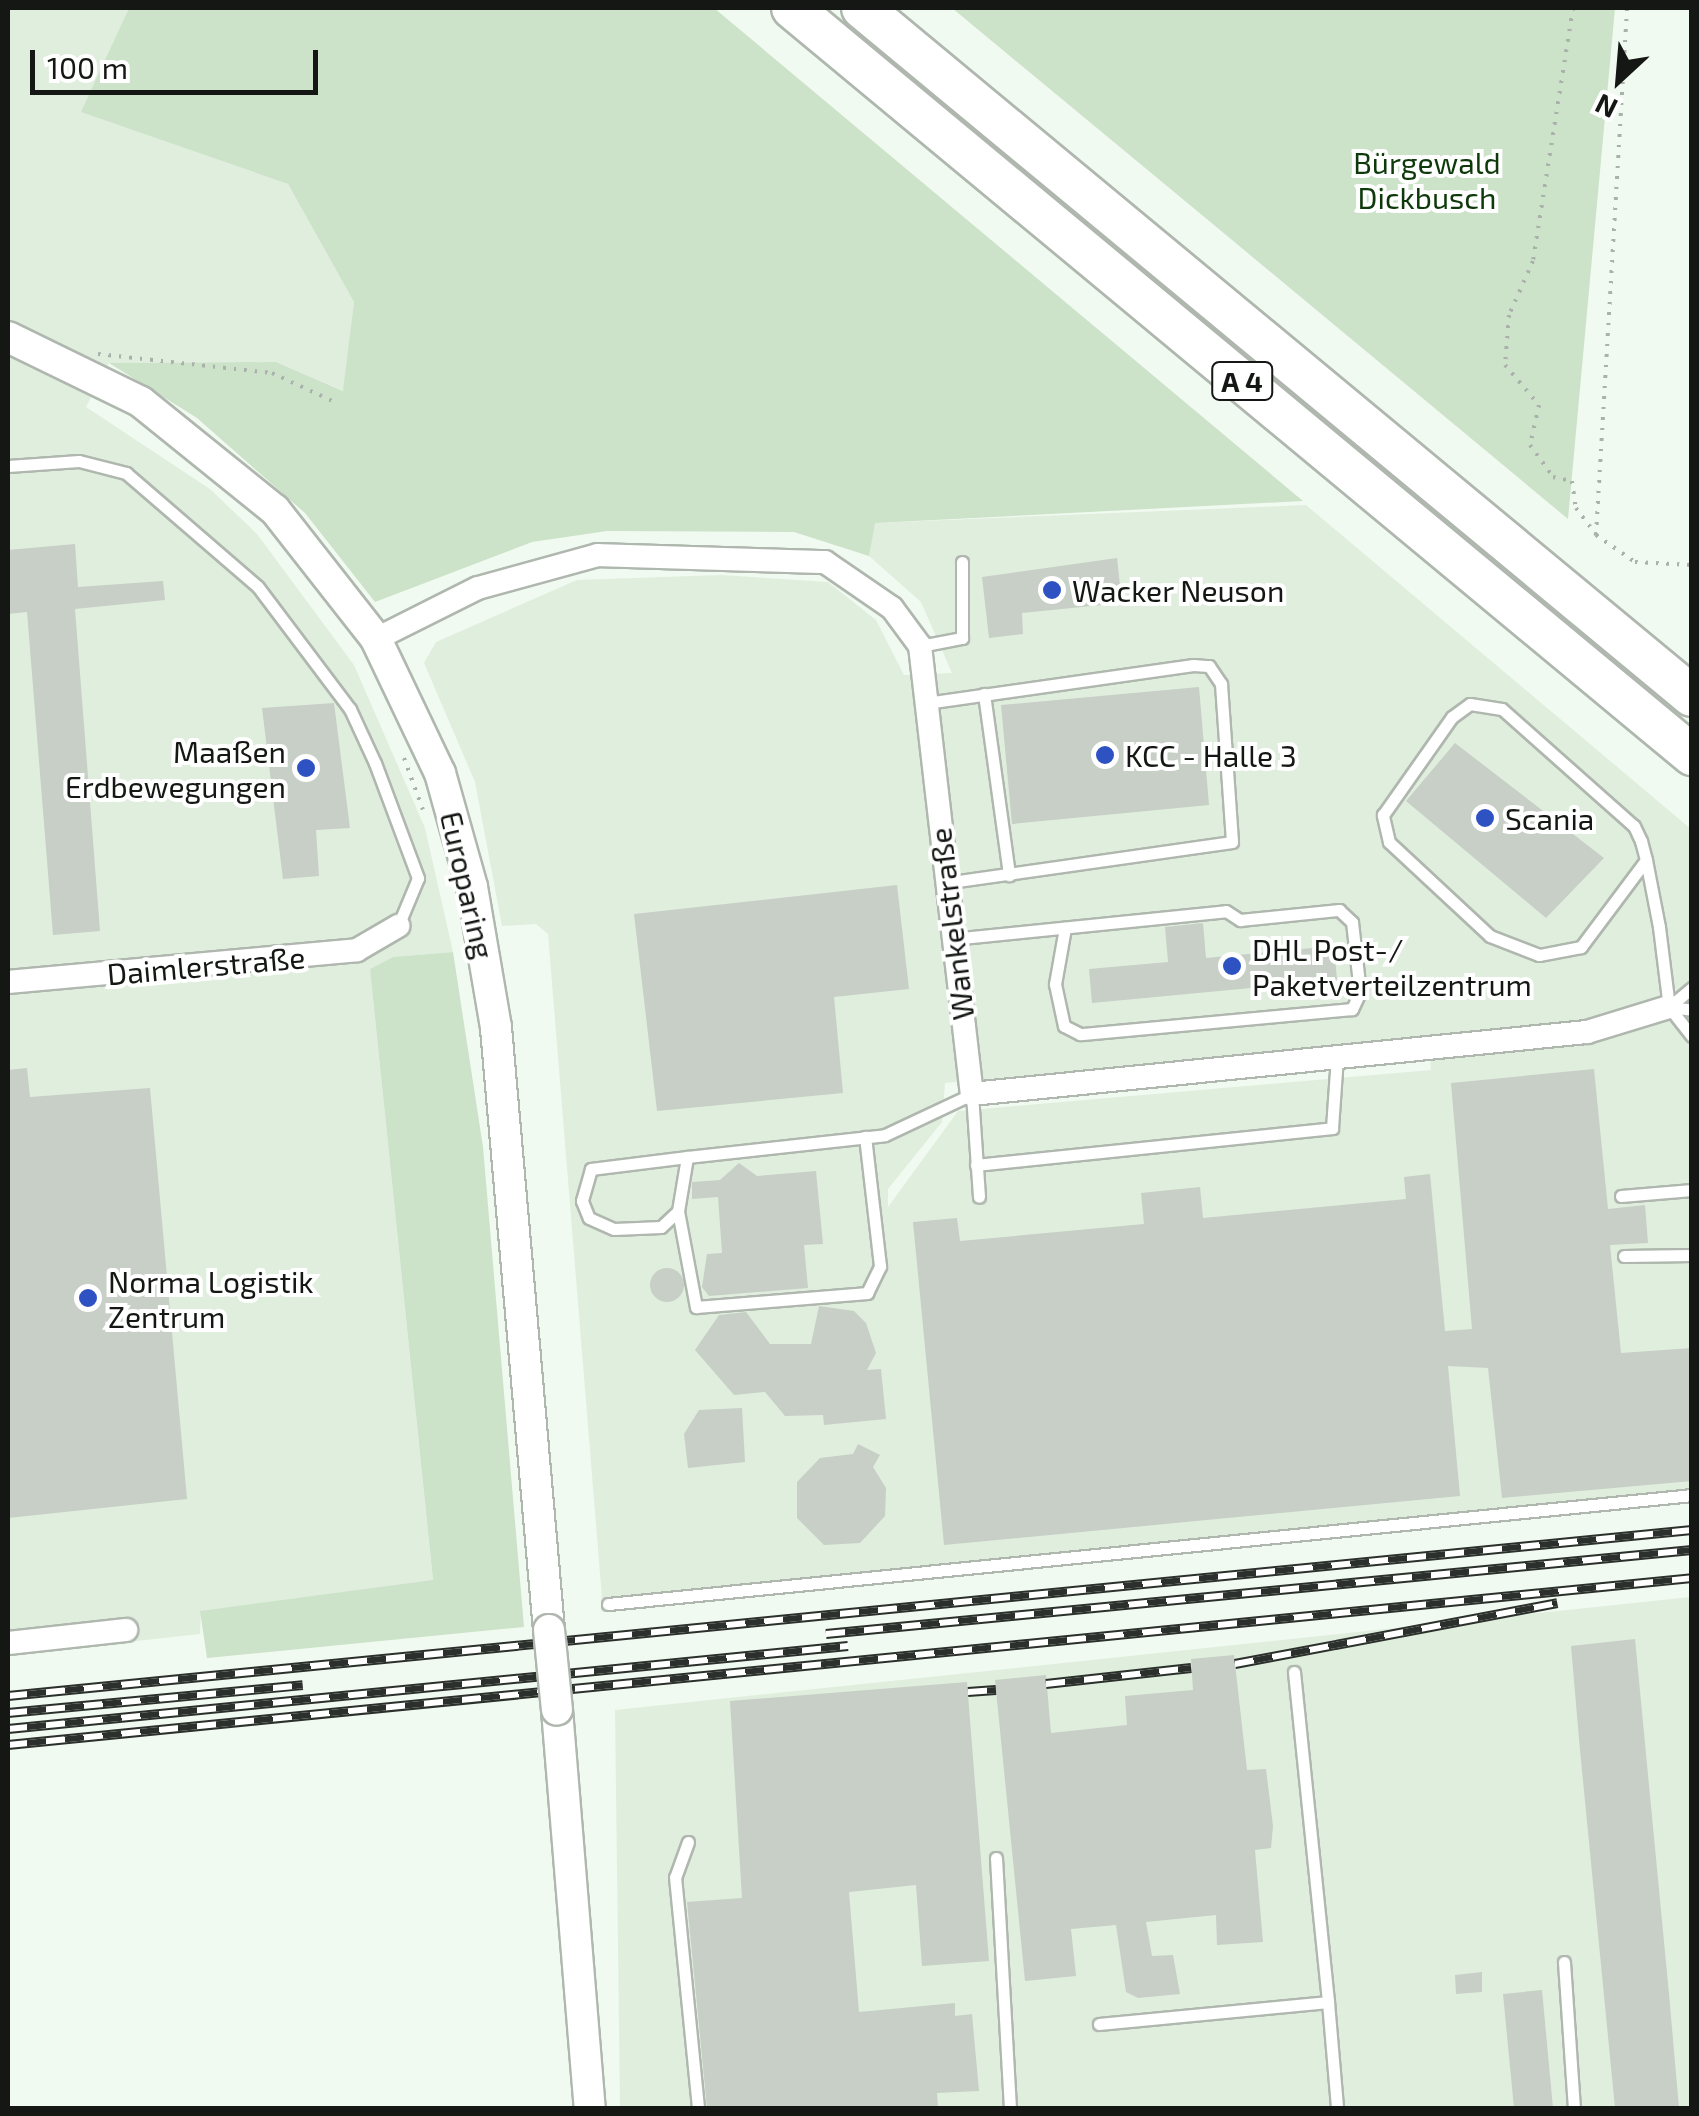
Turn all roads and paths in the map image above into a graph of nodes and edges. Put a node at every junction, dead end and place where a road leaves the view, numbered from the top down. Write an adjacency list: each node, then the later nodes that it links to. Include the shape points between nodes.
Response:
1 (792, 8): 18 (highway, A 4)
2 (862, 8): 15 (highway, A 4)
3 (1572, 8): 9 (path, via 1533,261 1508,315 1505,364 1539,406 1530,445 1553,477 1572,481 1576,508)
4 (1627, 8): 9 (path)
5 (8, 336): 6 (street, Europaring)
6 (69, 363): 7 (path, via 106,351 272,373); 12 (street, Europaring, via 240,475 318,559)
7 (337, 403)
8 (8, 466): 23 (lane, via 79,460 126,473 258,588 350,709 375,763 418,878)
9 (1596, 535): 11 (path, via 1635,562)
10 (962, 562): 13 (lane, via 962,638)
11 (1692, 565)
12 (376, 639): 13 (street, via 542,567 598,555 715,554 825,562 892,608); 51 (street, Europaring, bridge, via 440,774 485,954)
13 (920, 646): 16 (street, Wankelstraße)
14 (984, 694): 16 (lane); 21 (lane); 21 (lane, via 1193,665 1209,666 1221,684 1232,842)
15 (1692, 696)
16 (926, 703): 22 (street, Wankelstraße)
17 (400, 746): 19 (path)
18 (1692, 755)
19 (427, 821)
20 (1646, 860): 20 (lane, via 1634,826 1488,704 1452,717 1383,815 1389,842 1490,936 1529,953 1581,947); 28 (lane)
21 (1008, 875): 22 (lane)
22 (946, 883): 25 (street, Wankelstraße)
23 (398, 926): 26 (street, Daimlerstraße, via 357,950)
24 (1065, 928): 24 (lane, via 1055,984 1064,1026 1080,1034 1352,1009 1360,992 1352,922 1339,910 1240,920 1226,911); 25 (lane)
25 (952, 939): 31 (street, Wankelstraße)
26 (8, 982)
27 (1692, 988): 28 (lane)
28 (1680, 1008): 29 (lane); 30 (street, via 1588,1032)
29 (1692, 1036)
30 (1337, 1057): 31 (street); 34 (lane, via 1332,1128)
31 (972, 1094): 32 (lane); 34 (lane)
32 (864, 1137): 33 (lane); 38 (lane, via 880,1266 868,1293 696,1308)
33 (687, 1157): 38 (lane); 38 (lane, via 605,1162 584,1185 597,1225 660,1227)
34 (976, 1165): 37 (lane)
35 (1692, 1190): 36 (lane)
36 (1621, 1196)
37 (979, 1197)
38 (678, 1210)
39 (1692, 1255): 40 (lane)
40 (1624, 1256)
41 (1692, 1495): 42 (lane)
42 (608, 1604)
43 (126, 1630): 44 (street)
44 (8, 1643)
45 (1294, 1672): 49 (lane)
46 (688, 1842): 52 (lane, via 676,1877)
47 (996, 1858): 53 (lane)
48 (1564, 1962): 55 (lane)
49 (1328, 2002): 50 (lane); 54 (lane)
50 (1099, 2024)
51 (593, 2102)
52 (698, 2108)
53 (1010, 2108)
54 (1337, 2108)
55 (1574, 2108)

